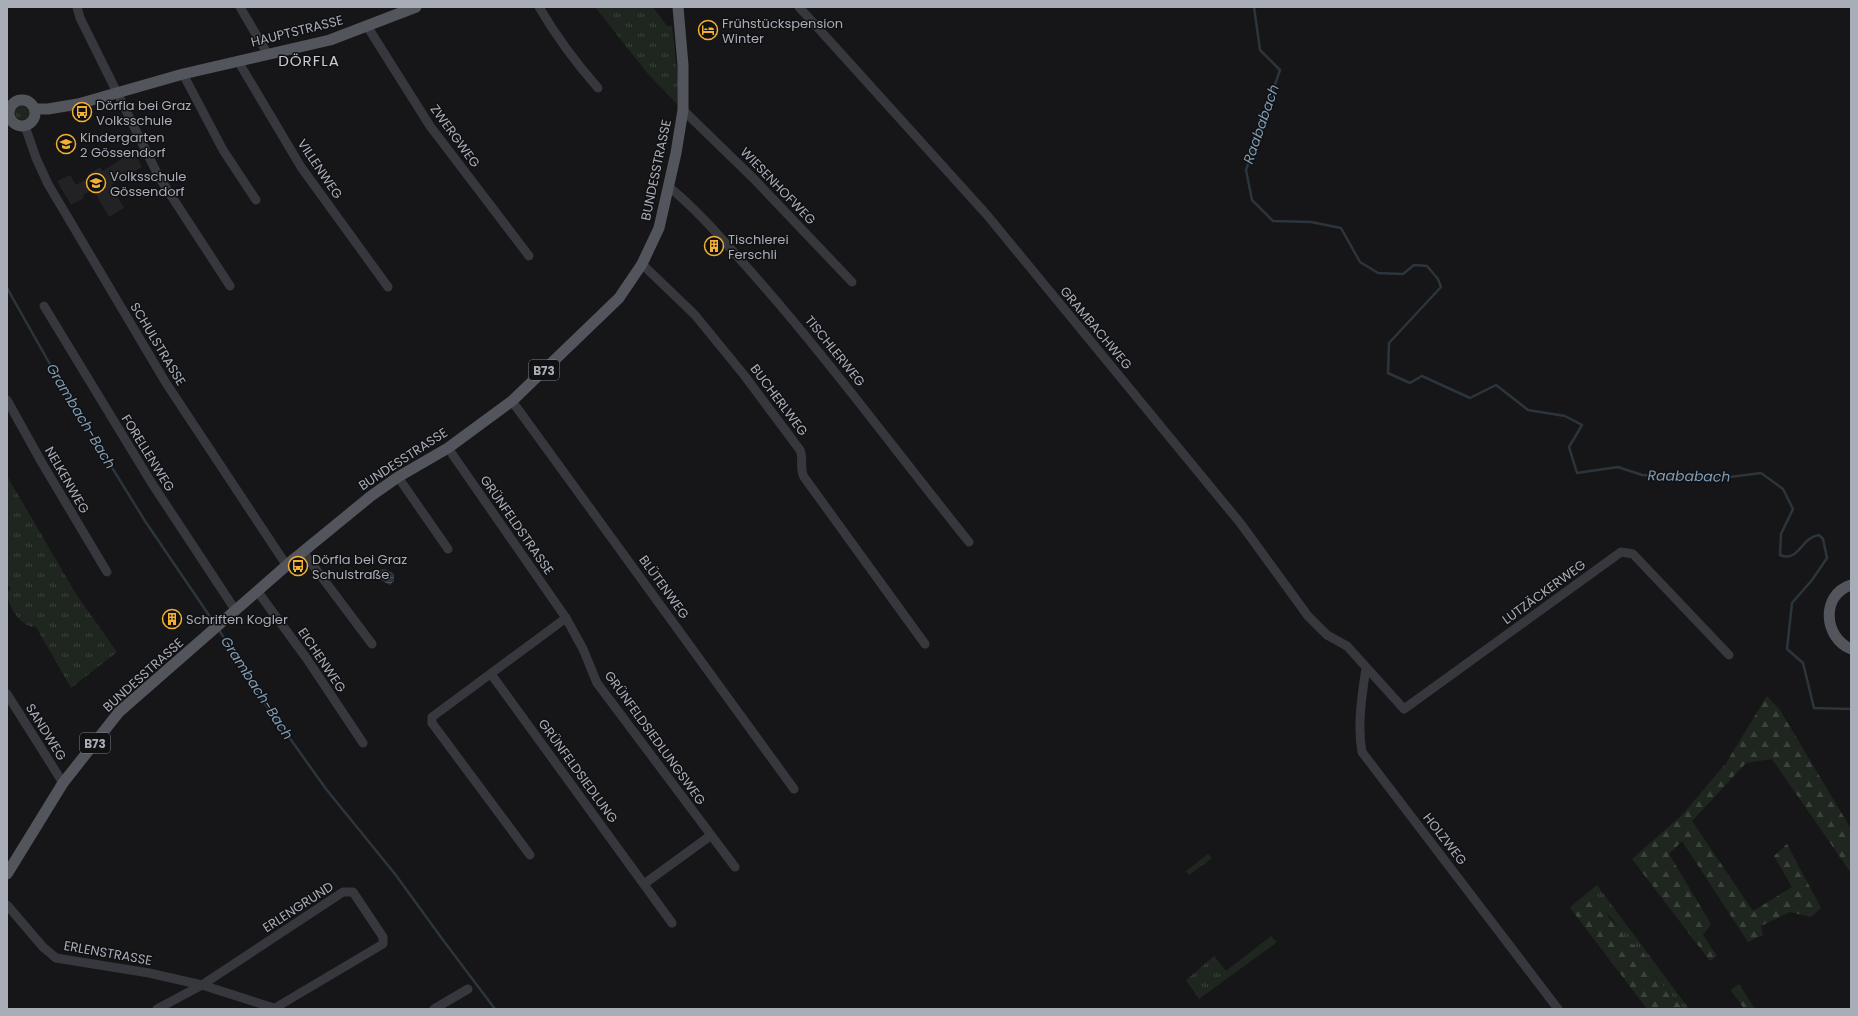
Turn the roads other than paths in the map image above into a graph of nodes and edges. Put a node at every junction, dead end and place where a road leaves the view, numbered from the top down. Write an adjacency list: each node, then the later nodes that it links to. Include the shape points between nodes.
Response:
1 (77, 7): 12 (street)
2 (240, 7): 8 (street)
3 (414, 7): 7 (main road, HAUPTSTRASSE)
4 (540, 7): 11 (street, via 549,24)
5 (678, 7): 14 (main road, BUNDESSTRASSE / B73, via 683,65)
6 (799, 7): 42 (street, GRAMBACHWEG, via 987,215 1241,524 1308,616 1327,635 1347,646)
7 (367, 26): 8 (main road, HAUPTSTRASSE, via 330,40); 19 (street, ZWERGWEG, via 430,126)
8 (267, 54): 9 (main road, HAUPTSTRASSE)
9 (238, 61): 10 (main road, HAUPTSTRASSE); 23 (street, VILLENWEG, via 301,167)
10 (183, 74): 12 (main road, HAUPTSTRASSE); 18 (street, via 223,150)
11 (598, 88)
12 (117, 92): 13 (main road, HAUPTSTRASSE, via 78,104); 22 (street, via 159,177)
13 (35, 109): 15 (main road, via 28,101 18,100 10,108); 16 (main road, via 34,118)
14 (683, 110): 17 (main road, BUNDESSTRASSE / B73); 21 (street, WIESENHOFWEG, via 753,178)
15 (8, 119): 16 (main road, via 17,125)
16 (25, 126): 32 (street, SCHULSTRASSE, via 48,184 155,365)
17 (669, 187): 20 (main road, BUNDESSTRASSE / B73, via 659,228); 29 (street, TISCHLERWEG, via 777,301)
18 (256, 200)
19 (529, 256)
20 (642, 264): 26 (main road, BUNDESSTRASSE / B73, via 619,298); 39 (street, BUCHERLWEG, via 695,315 800,450 804,477)
21 (852, 282)
22 (230, 286)
23 (388, 287)
24 (44, 306): 36 (street, FORELLENWEG, via 148,478)
25 (7, 400): 33 (street, NELKENWEG)
26 (512, 401): 27 (main road, BUNDESSTRASSE / B73); 47 (street, BLÜTENWEG)
27 (448, 448): 28 (main road, BUNDESSTRASSE / B73); 37 (street, GRÜNFELDSTRASSE)
28 (398, 477): 30 (street); 31 (main road, BUNDESSTRASSE / B73, via 370,496)
29 (969, 542)
30 (448, 549)
31 (303, 552): 32 (main road, BUNDESSTRASSE / B73); 38 (street)
32 (287, 566): 35 (main road, BUNDESSTRASSE / B73)
33 (107, 572)
34 (1850, 584): 40 (main road, via 1833,600 1829,619 1834,636)
35 (258, 592): 36 (main road, BUNDESSTRASSE / B73); 45 (street, EICHENWEG, via 307,659)
36 (236, 611): 46 (main road, BUNDESSTRASSE / B73, via 119,712)
37 (566, 618): 43 (street); 48 (street, GRÜNFELDSIEDLUNGSWEG, via 597,683)
38 (372, 644)
39 (925, 644)
40 (1851, 649)
41 (1729, 655): 42 (street, LUTZÄCKERWEG, via 1633,554 1621,552 1404,709)
42 (1366, 668): 60 (street, HOLZWEG, via 1360,740 1362,752)
43 (491, 674): 49 (street, via 437,712 432,717 432,722); 52 (street, GRÜNFELDSIEDLUNG)
44 (7, 694): 46 (street, SANDWEG)
45 (363, 744)
46 (63, 783): 51 (main road, BUNDESSTRASSE / B73)
47 (794, 789)
48 (710, 836): 50 (street, GRÜNFELDSIEDLUNGSWEG); 52 (street)
49 (530, 855)
50 (735, 867)
51 (7, 874)
52 (644, 884): 54 (street, GRÜNFELDSIEDLUNG)
53 (7, 905): 55 (street, ERLENSTRASSE, via 43,947 56,958 149,973)
54 (672, 923)
55 (202, 985): 57 (street, ERLENSTRASSE); 57 (street, ERLENGRUND, via 343,892 353,892 383,937 383,944); 58 (street)
56 (468, 989): 59 (street)
57 (274, 1008)
58 (157, 1009)
59 (434, 1009)
60 (1558, 1009)

